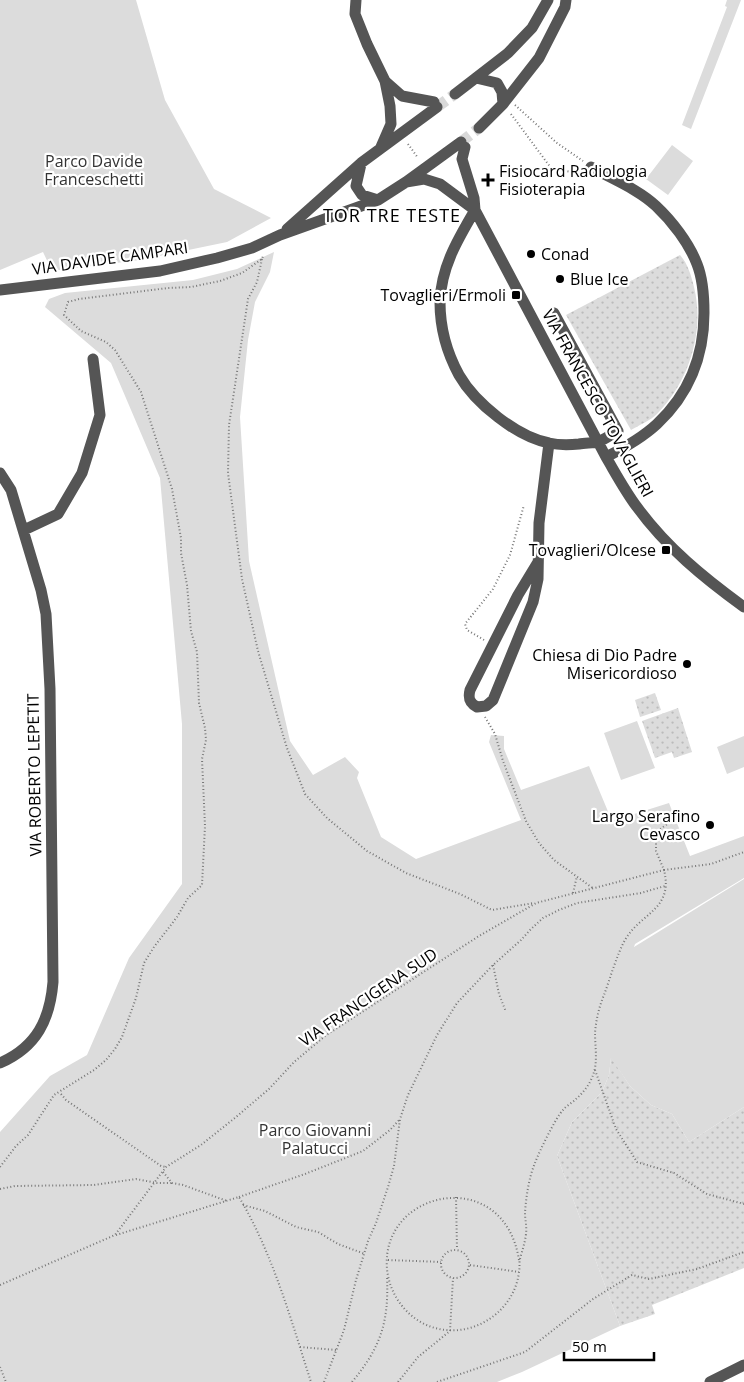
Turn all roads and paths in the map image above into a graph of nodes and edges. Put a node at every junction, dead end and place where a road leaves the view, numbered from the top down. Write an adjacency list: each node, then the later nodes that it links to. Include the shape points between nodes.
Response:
1 (356, 0): 5 (street, via 356,14)
2 (548, 0): 4 (street, via 532,28 508,53)
3 (566, 0): 7 (street, via 539,58)
4 (476, 78): 6 (street); 7 (street, via 497,83)
5 (385, 81): 9 (street, via 402,96 435,104); 10 (street, via 391,124)
6 (455, 94)
7 (506, 101): 8 (street); 12 (path); 12 (path, via 551,168 571,172)
8 (478, 128)
9 (401, 134): 10 (street); 13 (path)
10 (379, 151): 11 (street)
11 (361, 163): 15 (street, via 356,186 362,195); 17 (street)
12 (591, 167): 25 (street, via 648,199 672,223 697,265 704,304 702,346 686,388 657,424)
13 (425, 168): 14 (street, VIA DAVIDE CAMPARI); 16 (street, VIA DAVIDE CAMPARI, via 463,145 462,159)
14 (406, 182): 15 (street, VIA DAVIDE CAMPARI); 16 (street, via 424,179 440,184)
15 (378, 200): 17 (street, VIA DAVIDE CAMPARI)
16 (475, 210): 23 (street, VIA FRANCESCO TOVAGLIERI); 24 (street, via 454,247 443,279 441,314 446,344 459,375 482,404 510,425)
17 (280, 235): 18 (street, VIA DAVIDE CAMPARI)
18 (268, 240): 19 (path); 20 (street, VIA DAVIDE CAMPARI, via 252,248 160,271)
19 (262, 259): 40 (path, via 257,282 248,299 229,425 228,473 242,579 258,651 287,748 305,794 327,818 367,851 406,873 492,910); 47 (path, via 242,273 220,281 191,288 79,298 68,302 65,309 64,315 82,331 116,350 141,392 172,489 191,631 197,652 199,703 206,728 202,760 203,876 202,885 188,898 144,963 136,998 115,1049 94,1070 54,1095 28,1135)
20 (0, 290)
21 (554, 313): 23 (street, via 618,431)
22 (93, 359): 28 (street, via 100,415 82,473 58,514)
23 (598, 442): 24 (street); 25 (street, VIA FRANCESCO TOVAGLIERI)
24 (548, 443): 29 (street)
25 (606, 457): 30 (street, VIA FRANCESCO TOVAGLIERI, via 637,508 667,544)
26 (0, 473): 28 (street, VIA ROBERTO LEPETIT, via 11,490)
27 (524, 505): 31 (path, via 510,555 493,589 465,624 467,630)
28 (24, 530): 43 (street, VIA ROBERTO LEPETIT, via 46,614 50,689 53,982 50,1008 39,1032 21,1051)
29 (538, 562): 31 (street); 32 (street, via 533,602 515,650 493,700)
30 (744, 608)
31 (492, 646): 32 (street, via 470,690 469,697 474,705)
32 (482, 707): 36 (path, via 526,821 546,851)
33 (673, 820): 35 (path, via 656,832 656,850)
34 (744, 852): 35 (path, VIA FRANCIGENA SUD, via 711,864)
35 (664, 870): 37 (path); 38 (path, VIA FRANCIGENA SUD)
36 (577, 875): 38 (path); 39 (path)
37 (666, 886): 41 (path, via 577,902 558,910 544,918); 44 (path, via 658,907 625,939 600,1005 595,1029)
38 (594, 888): 39 (path, VIA FRANCIGENA SUD)
39 (573, 893): 40 (path, VIA FRANCIGENA SUD)
40 (536, 903): 48 (path, VIA FRANCIGENA SUD, via 325,1036 236,1117)
41 (494, 965): 42 (path); 46 (path, via 457,1003 437,1035)
42 (506, 1012)
43 (0, 1063)
44 (594, 1069): 56 (path, via 616,1129 637,1162 674,1172 707,1194); 63 (path, via 588,1086 562,1110 534,1163)
45 (61, 1094): 48 (path)
46 (400, 1119): 53 (path, via 363,1151); 61 (path, via 394,1166)
47 (0, 1167)
48 (166, 1167): 49 (path, VIA FRANCIGENA SUD)
49 (163, 1171): 50 (path, VIA FRANCIGENA SUD); 51 (path)
50 (155, 1182): 51 (path); 52 (path, via 136,1179 94,1185); 58 (path, VIA FRANCIGENA SUD)
51 (172, 1183): 55 (path)
52 (0, 1189)
53 (239, 1197): 55 (path); 57 (path)
54 (456, 1197): 59 (path); 62 (path, via 427,1203 403,1220 389,1246); 63 (path, via 479,1203 500,1216 514,1236)
55 (227, 1201): 58 (path)
56 (744, 1204)
57 (243, 1205): 61 (path, via 265,1210 296,1227 318,1232); 71 (path, via 266,1251)
58 (115, 1235): 69 (path, VIA FRANCIGENA SUD)
59 (457, 1249): 64 (path, via 444,1254); 65 (path, via 465,1253)
60 (744, 1252): 80 (path, via 697,1269 649,1279 632,1275 593,1299 525,1352)
61 (365, 1254): 72 (path)
62 (387, 1260): 64 (path); 66 (path)
63 (520, 1260): 67 (path)
64 (441, 1262): 68 (path, via 442,1271)
65 (470, 1265): 67 (path); 68 (path, via 466,1274)
66 (387, 1270): 70 (path, via 394,1295 404,1309 425,1324); 78 (path, via 384,1328 372,1355)
67 (519, 1272): 70 (path, via 507,1303 496,1315 482,1324)
68 (453, 1278): 70 (path)
69 (0, 1285)
70 (450, 1331): 79 (path, via 418,1357)
71 (300, 1347): 72 (path); 76 (path)
72 (336, 1350): 77 (path)
73 (744, 1366): 81 (street)
74 (0, 1367): 75 (path)
75 (6, 1382)
76 (311, 1382)
77 (324, 1382)
78 (352, 1382)
79 (398, 1382)
80 (437, 1382)
81 (710, 1382)

